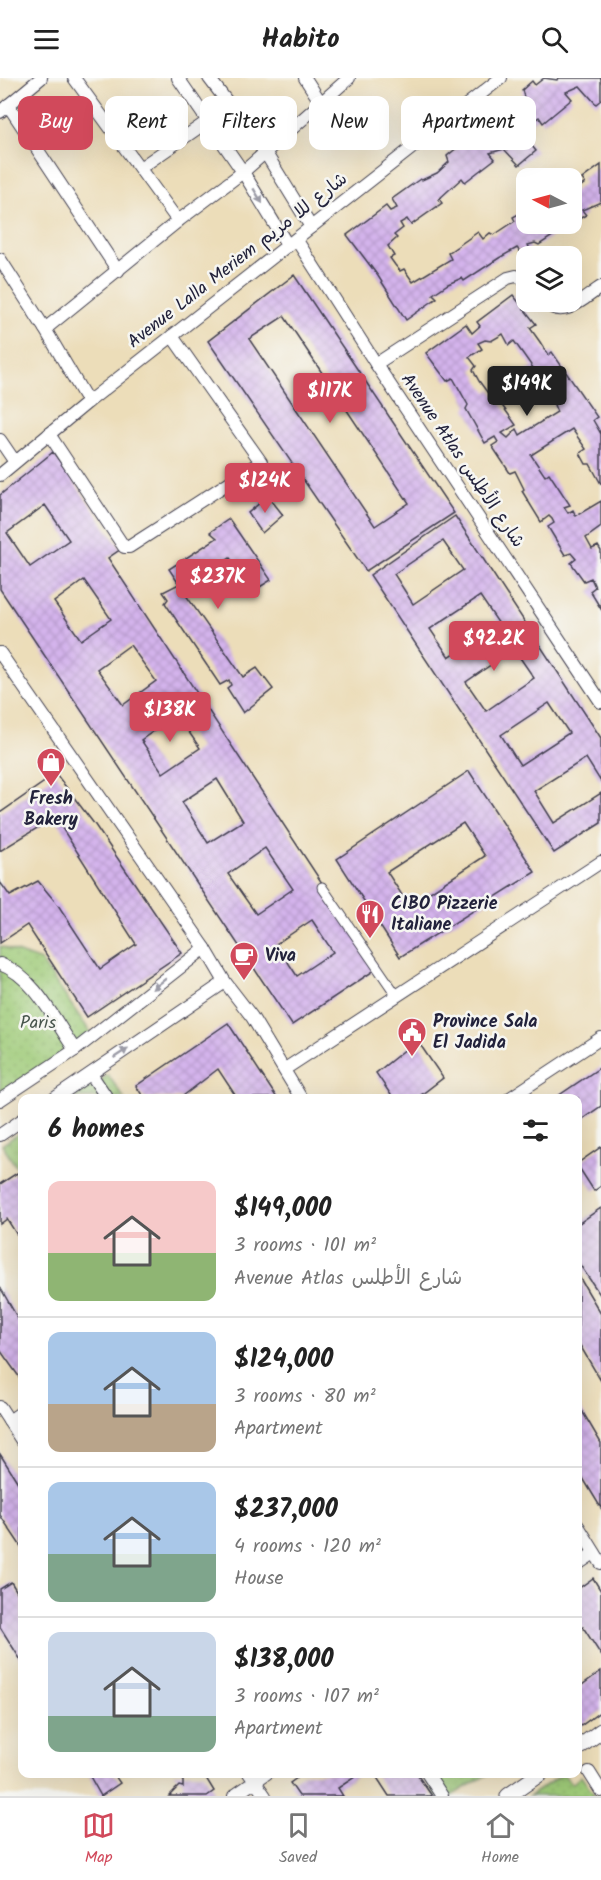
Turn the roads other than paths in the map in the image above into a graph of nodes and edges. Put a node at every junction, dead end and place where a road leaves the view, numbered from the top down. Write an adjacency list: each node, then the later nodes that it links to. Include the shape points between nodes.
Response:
1 (41, 78): 10 (street)
2 (74, 78): 16 (street)
3 (178, 78): 11 (street, Avenue Atlas شارع الأطلس)
4 (209, 78): 15 (street)
5 (305, 78): 8 (street)
6 (349, 78): 9 (street)
7 (501, 78): 19 (street, Avenue Lalla Meriem شارع للا مريم)
8 (317, 96)
9 (328, 96)
10 (4, 108): 22 (street)
11 (200, 111)
12 (309, 113): 15 (street)
13 (200, 126): 16 (street)
14 (227, 150): 17 (street, Avenue Atlas شارع الأطلس)
15 (265, 152): 17 (street); 19 (street)
16 (140, 168): 18 (street)
17 (243, 172): 18 (street); 20 (street, Avenue Atlas شارع الأطلس, one-way to 20)
18 (178, 221): 22 (street)
19 (311, 227): 20 (street, Avenue Lalla Meriem شارع للا مريم)
20 (292, 242): 27 (street, Avenue Lalla Meriem شارع للا مريم); 28 (street, Avenue Atlas شارع الأطلس)
21 (0, 259): 26 (street)
22 (118, 271): 26 (street)
23 (516, 276): 28 (street)
24 (601, 286): 25 (street)
25 (582, 299)
26 (45, 329): 29 (street)
27 (172, 336): 29 (street, Avenue Lalla Meriem شارع للا مريم); 30 (street, via 261,462 124,547)
28 (376, 364): 35 (street, Avenue Atlas شارع الأطلس)
29 (88, 402): 30 (street, Avenue Lalla Meriem شارع للا مريم)
30 (49, 434): 32 (street, Avenue Lalla Meriem شارع للا مريم)
31 (0, 440): 32 (street)
32 (15, 462): 33 (street, Avenue Lalla Meriem شارع للا مريم)
33 (0, 475)
34 (0, 653): 38 (street)
35 (601, 702)
36 (601, 862): 41 (street)
37 (322, 887): 41 (street)
38 (205, 948): 40 (street); 43 (street, one-way to 43)
39 (0, 964): 43 (street, via 28,983)
40 (225, 982): 44 (street); 45 (street, one-way to 40)
41 (397, 996): 44 (street)
42 (601, 1038): 49 (street)
43 (75, 1050): 50 (street)
44 (285, 1069): 48 (street)
45 (90, 1074): 46 (street); 47 (street)
46 (61, 1094)
47 (104, 1094)
48 (299, 1094)
49 (516, 1094)
50 (0, 1100)
51 (18, 1123): 52 (street)
52 (0, 1135)
53 (0, 1407): 55 (street)
54 (18, 1415): 55 (street)
55 (9, 1421): 56 (street)
56 (18, 1435)
57 (582, 1532): 58 (street)
58 (598, 1558): 59 (street)
59 (582, 1563)
60 (601, 1731): 61 (street)
61 (582, 1745)
62 (589, 1772): 67 (street)
63 (251, 1778): 68 (street)
64 (253, 1778): 69 (street)
65 (430, 1778): 70 (street)
66 (534, 1778): 71 (street)
67 (601, 1791)
68 (234, 1796)
69 (265, 1796)
70 (441, 1796)
71 (508, 1796)

